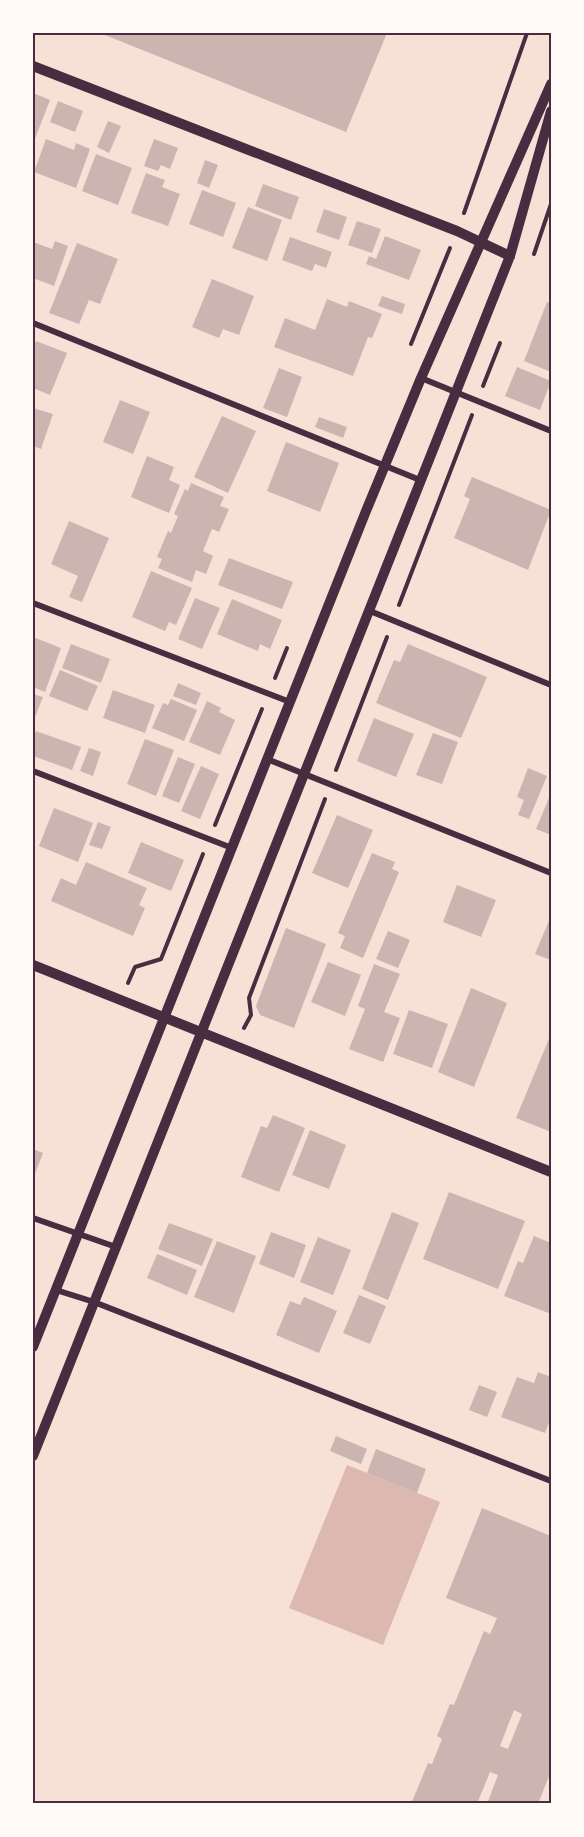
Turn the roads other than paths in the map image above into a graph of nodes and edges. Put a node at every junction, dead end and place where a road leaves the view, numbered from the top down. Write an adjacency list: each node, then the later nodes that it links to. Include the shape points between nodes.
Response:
1 (33, 66): 4 (street)
2 (551, 84): 4 (street)
3 (551, 111): 5 (street)
4 (482, 241): 5 (street); 7 (street)
5 (510, 256): 8 (street)
6 (33, 323): 10 (street)
7 (421, 378): 8 (street); 10 (street)
8 (456, 391): 9 (street); 11 (street)
9 (551, 431)
10 (385, 467): 11 (street); 15 (street)
11 (420, 480): 13 (street)
12 (33, 603): 15 (street)
13 (370, 611): 14 (street); 18 (street)
14 (551, 685)
15 (290, 702): 16 (street)
16 (267, 759): 18 (street); 19 (street)
17 (33, 771): 19 (street)
18 (303, 774): 20 (street); 23 (street)
19 (232, 848): 22 (street)
20 (551, 873)
21 (33, 964): 22 (street)
22 (165, 1017): 23 (street); 26 (street)
23 (202, 1032): 24 (street); 27 (street)
24 (551, 1172)
25 (33, 1218): 26 (street)
26 (78, 1235): 27 (street); 28 (street)
27 (117, 1247): 29 (street)
28 (56, 1290): 29 (street); 30 (street)
29 (94, 1302): 31 (street); 32 (street)
30 (33, 1347)
31 (33, 1456)
32 (551, 1480)

